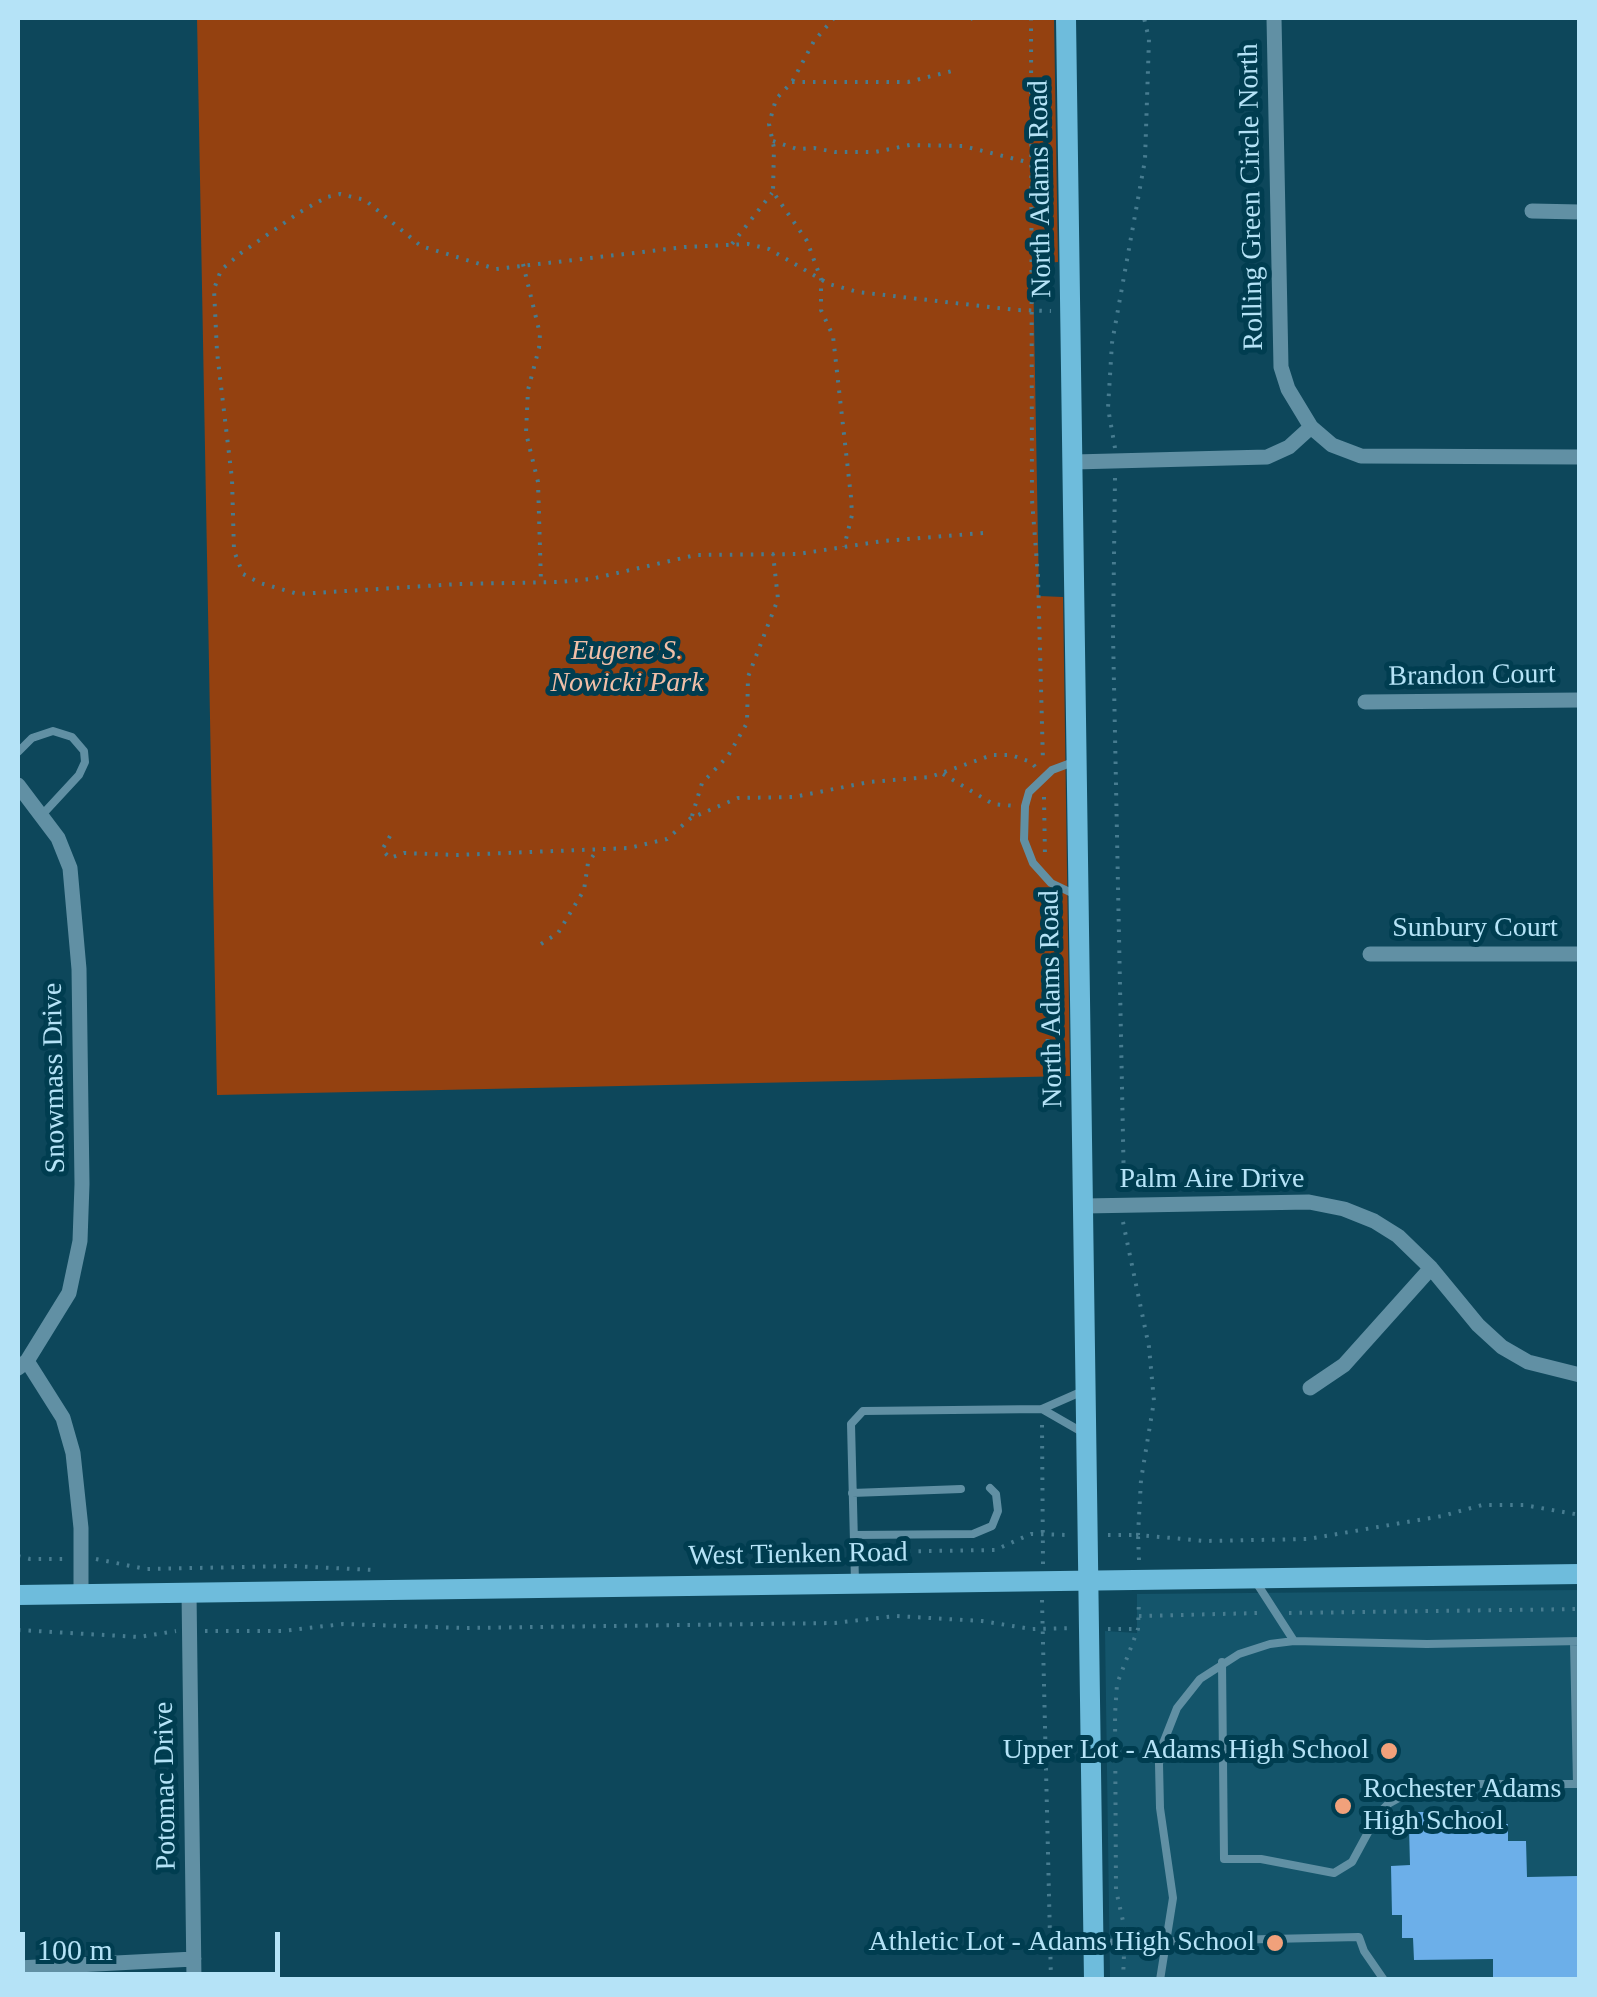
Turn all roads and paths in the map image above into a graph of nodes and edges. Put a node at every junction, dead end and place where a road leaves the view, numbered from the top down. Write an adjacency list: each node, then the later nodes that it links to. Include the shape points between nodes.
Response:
1 (834, 18): 7 (path)
2 (1031, 18): 9 (path)
3 (1066, 18): 10 (street, North Adams Road)
4 (1144, 18): 22 (path, via 1146,160 1110,371)
5 (1274, 18): 19 (street, Rolling Green Circle North, via 1280,367)
6 (956, 70): 7 (path, via 908,82)
7 (792, 82): 8 (path, via 771,114)
8 (773, 141): 9 (path, via 835,152 963,146); 11 (path)
9 (1032, 162): 10 (path); 18 (path)
10 (1068, 162): 17 (street, North Adams Road)
11 (773, 192): 14 (path); 16 (path, via 808,241)
12 (1532, 211): 13 (street)
13 (1580, 212)
14 (732, 244): 15 (path); 16 (path, via 769,249)
15 (524, 264): 26 (path, via 540,334 526,433 538,482); 26 (path, via 496,269 421,246 366,200 340,194 274,228 221,270 215,318 234,551 244,574 298,594)
16 (821, 278): 18 (path, via 858,292); 24 (path, via 852,498)
17 (1071, 310): 18 (path); 21 (street, North Adams Road)
18 (1031, 311): 32 (path)
19 (1312, 427): 20 (street, via 1332,445 1372,458); 22 (street, via 1268,458)
20 (1580, 457)
21 (1074, 462): 22 (street); 30 (street, North Adams Road)
22 (1116, 462): 46 (path)
23 (983, 532): 24 (path)
24 (844, 546): 25 (path)
25 (772, 554): 26 (path, via 696,555 591,579); 36 (path, via 778,599 748,677 747,723 702,783)
26 (542, 582)
27 (1580, 700): 28 (street, Brandon Court)
28 (1365, 702)
29 (18, 752): 35 (lane, via 53,730 84,751 79,775)
30 (1076, 762): 32 (lane); 40 (street, North Adams Road)
31 (942, 774): 32 (path, via 992,755 1011,755); 34 (path, via 993,804); 36 (path, via 821,794 738,798)
32 (1043, 776): 34 (lane); 39 (path)
33 (18, 786): 35 (street, Snowmass Drive)
34 (1025, 806): 39 (lane, via 1024,840)
35 (42, 816): 48 (street, Snowmass Drive, via 70,868 76,908 80,1241 70,1292)
36 (692, 818): 38 (path, via 667,839)
37 (390, 836): 38 (path, via 382,850 390,858)
38 (597, 850): 41 (path, via 584,890 558,933)
39 (1046, 877): 40 (lane); 44 (path)
40 (1078, 896): 45 (street, North Adams Road)
41 (541, 944)
42 (1370, 954): 43 (street, Sunbury Court)
43 (1580, 954)
44 (1048, 1069)
45 (1084, 1206): 46 (street, Palm Aire Drive); 51 (street, North Adams Road)
46 (1123, 1206): 47 (street, Palm Aire Drive, via 1309,1202 1344,1209 1398,1236); 60 (path, via 1154,1401)
47 (1431, 1268): 49 (street, Palm Aire Drive, via 1502,1347); 50 (street, via 1344,1365)
48 (22, 1364): 65 (street, via 56,1406 74,1453)
49 (1580, 1376)
50 (1310, 1388)
51 (1085, 1390): 52 (lane); 53 (street, North Adams Road)
52 (1042, 1409): 53 (lane); 56 (lane, via 863,1410 851,1424); 58 (path)
53 (1086, 1434): 70 (street, North Adams Road)
54 (990, 1488): 59 (lane, via 998,1511 992,1526 974,1534)
55 (961, 1489): 56 (lane)
56 (852, 1493): 59 (lane)
57 (1580, 1516): 60 (path, via 1482,1504 1308,1540)
58 (1043, 1534): 61 (path); 62 (path, via 994,1550)
59 (854, 1535): 62 (lane)
60 (1138, 1535): 63 (path)
61 (1044, 1552)
62 (854, 1553): 66 (path); 71 (lane)
63 (1138, 1554)
64 (18, 1556): 65 (path)
65 (81, 1559): 67 (path, via 146,1569); 73 (street)
66 (813, 1565)
67 (377, 1570)
68 (1580, 1574): 69 (street, West Tienken Road)
69 (1252, 1577): 70 (street, West Tienken Road); 78 (lane)
70 (1089, 1580): 71 (street, West Tienken Road); 89 (street, North Adams Road)
71 (855, 1582): 72 (street, West Tienken Road)
72 (189, 1592): 73 (street, West Tienken Road); 91 (street, Potomac Drive)
73 (82, 1594): 74 (street, West Tienken Road)
74 (18, 1595)
75 (1139, 1605): 79 (path)
76 (1580, 1609): 78 (path)
77 (1042, 1611): 80 (path)
78 (1276, 1613): 79 (path); 84 (lane)
79 (1139, 1616): 87 (path, via 1115,1697 1116,1890)
80 (1041, 1629): 83 (path, via 896,1616 820,1623 343,1624); 94 (path)
81 (18, 1630): 82 (path, via 139,1637)
82 (171, 1631)
83 (209, 1631)
84 (1294, 1641): 85 (lane); 86 (lane)
85 (1576, 1642): 86 (lane, via 1577,1784 1415,1789 1378,1814 1352,1862 1334,1873 1224,1859)
86 (1222, 1662): 88 (lane, via 1186,1694 1162,1746 1158,1784 1173,1898)
87 (1126, 1930)
88 (1165, 1941): 89 (lane); 97 (lane); 98 (lane, via 1359,1937)
89 (1094, 1943): 95 (street, North Adams Road)
90 (1124, 1956): 96 (path)
91 (194, 1959): 92 (street); 93 (street, Potomac Drive)
92 (18, 1968)
93 (194, 1980)
94 (1051, 1980)
95 (1094, 1980)
96 (1123, 1980)
97 (1160, 1980)
98 (1384, 1980)

